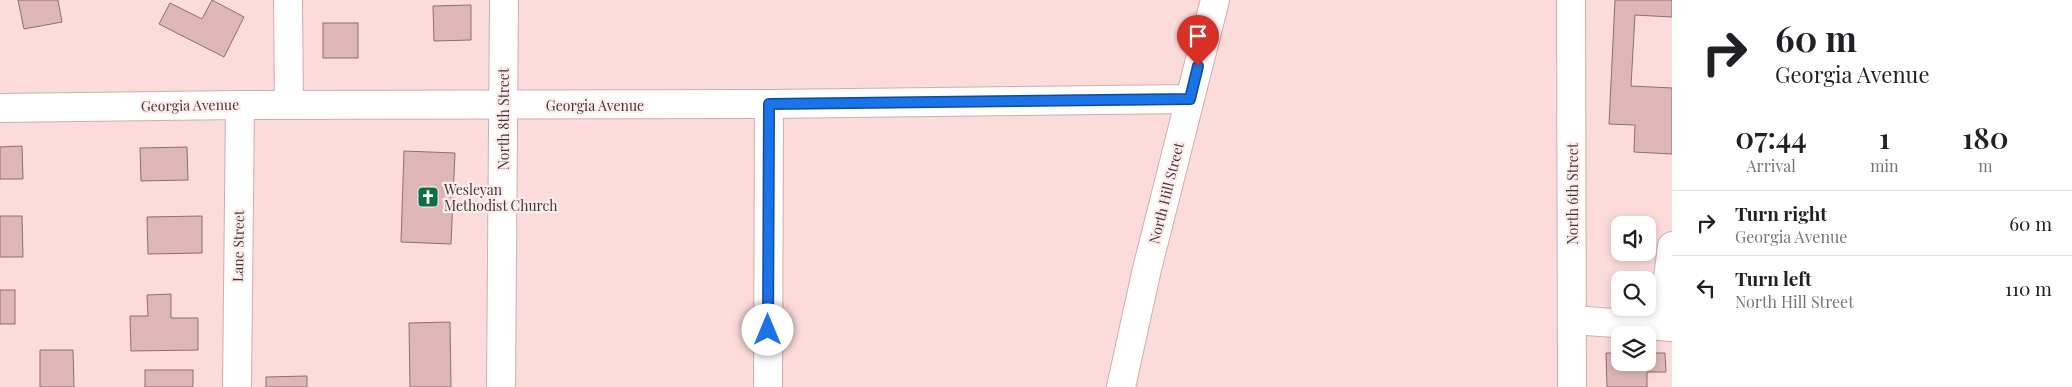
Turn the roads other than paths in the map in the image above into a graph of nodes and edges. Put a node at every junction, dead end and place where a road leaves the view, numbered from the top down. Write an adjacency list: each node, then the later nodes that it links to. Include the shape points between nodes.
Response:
1 (288, 0): 7 (street)
2 (504, 0): 9 (street, North 8th Street)
3 (1214, 0): 5 (street, North Hill Street)
4 (1571, 0): 12 (street, North 6th Street)
5 (1190, 99): 8 (street, Georgia Avenue); 17 (street, North Hill Street)
6 (240, 104): 7 (street, Georgia Avenue); 10 (street, Georgia Avenue); 14 (street, Lane Street)
7 (289, 104): 9 (street, Georgia Avenue)
8 (769, 104): 9 (street, Georgia Avenue); 16 (street)
9 (503, 105): 15 (street, North 8th Street)
10 (0, 108)
11 (1672, 246): 13 (street)
12 (1572, 320): 13 (street); 18 (street, North 6th Street)
13 (1667, 327)
14 (237, 387)
15 (501, 387)
16 (768, 387)
17 (1121, 387)
18 (1572, 387)

